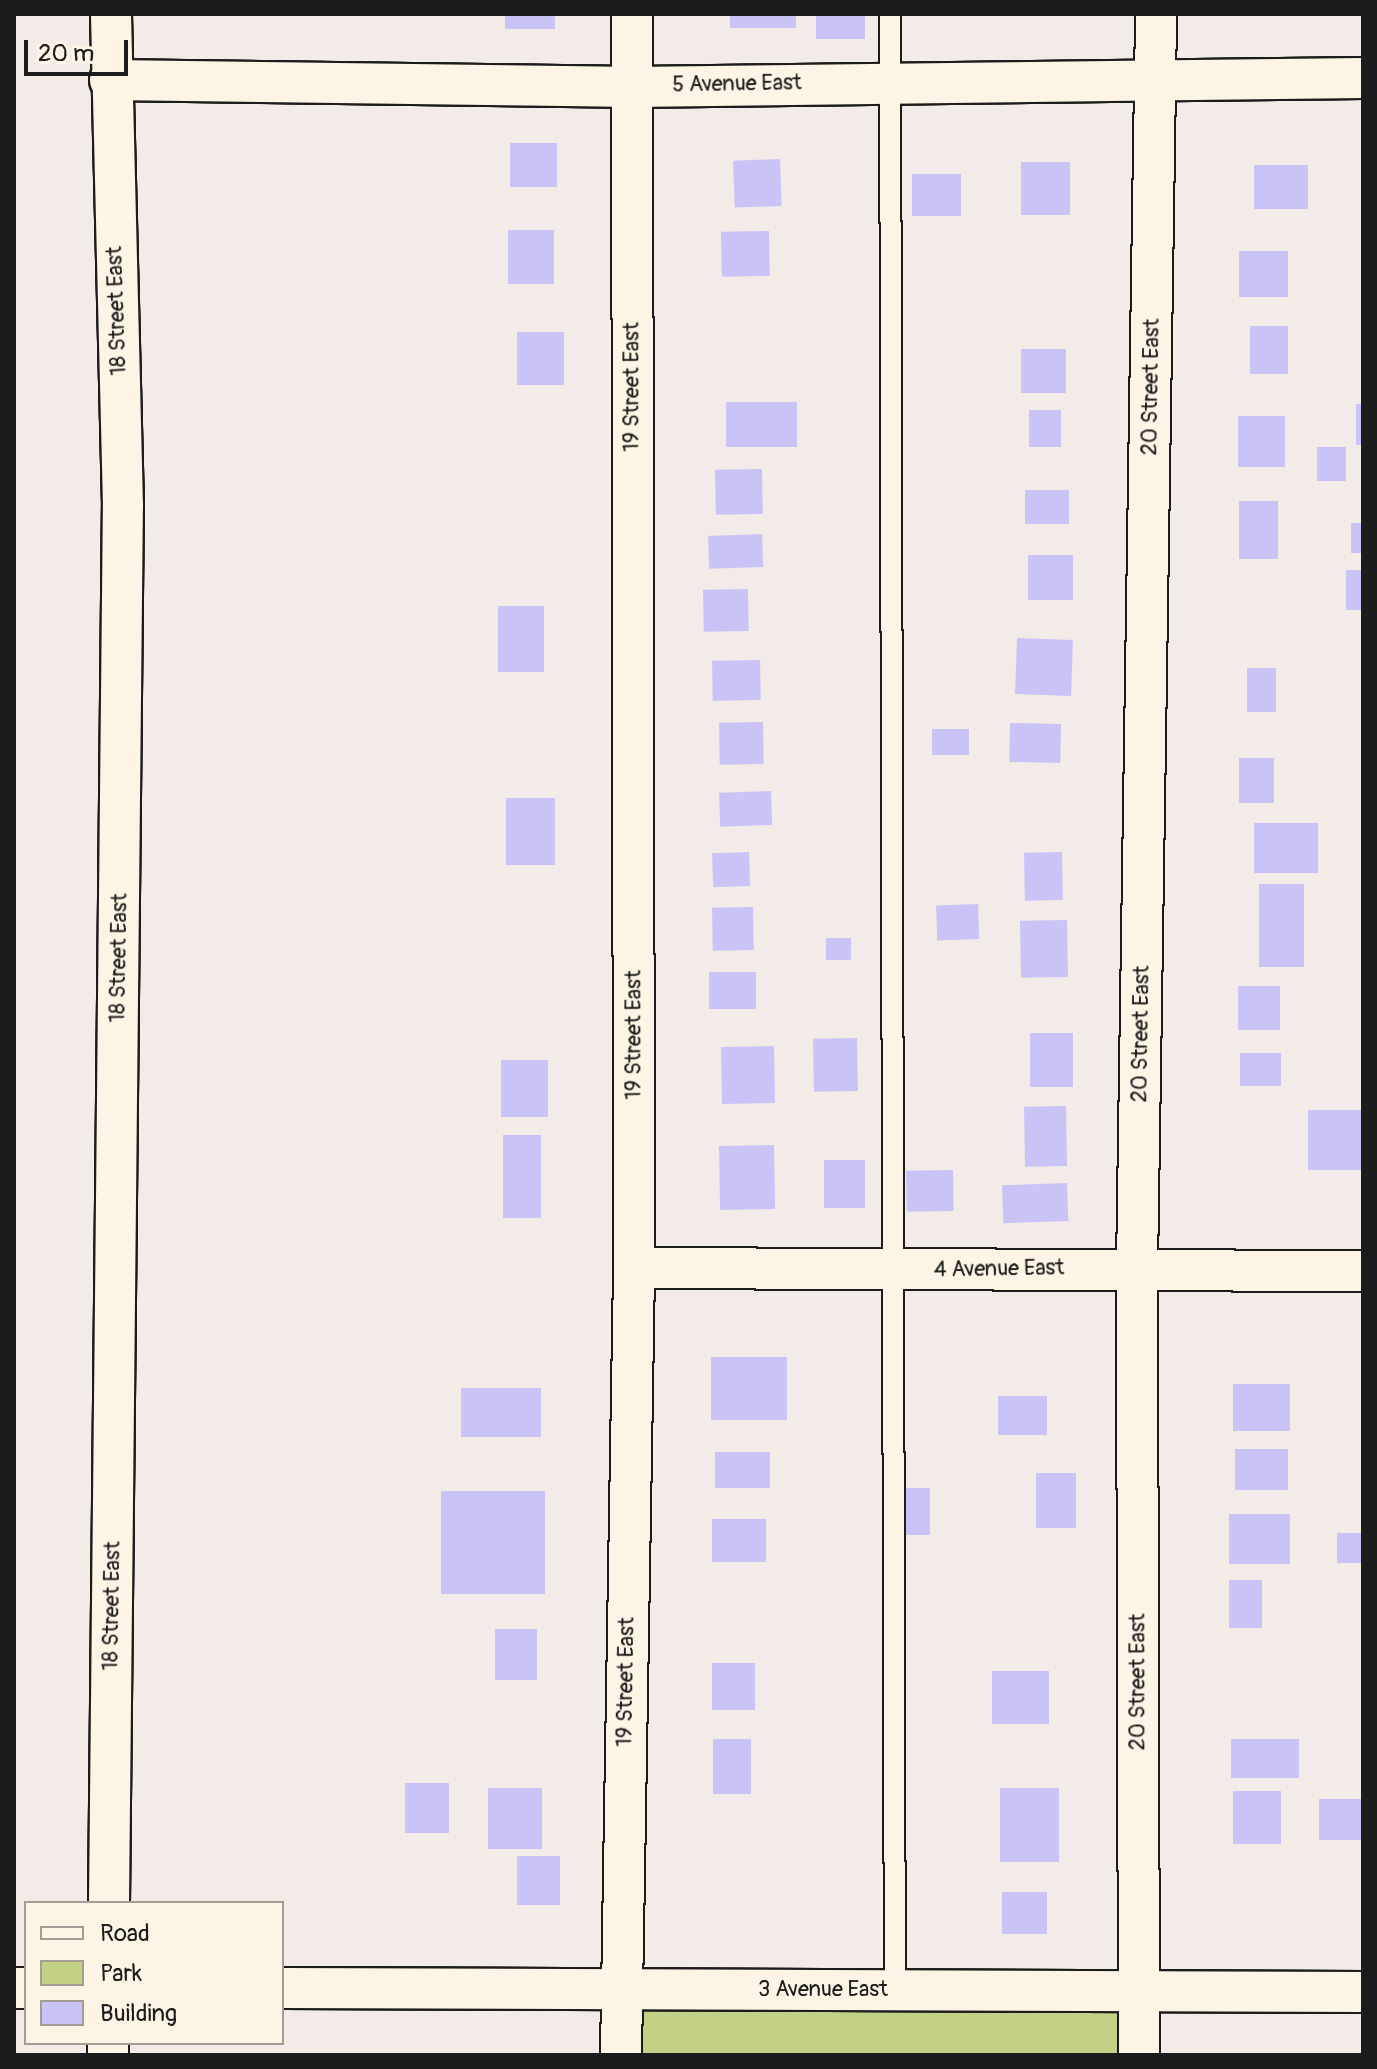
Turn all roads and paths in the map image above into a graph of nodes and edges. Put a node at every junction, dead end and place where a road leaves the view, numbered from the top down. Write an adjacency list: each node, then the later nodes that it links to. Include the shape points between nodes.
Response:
1 (111, 14): 7 (street, 18 Street East)
2 (632, 14): 9 (street, 19 Street East)
3 (890, 14): 8 (lane)
4 (1156, 14): 5 (street, 20 Street East)
5 (1156, 78): 6 (street, 5 Avenue East); 8 (street, 5 Avenue East); 11 (street, 20 Street East)
6 (1363, 78)
7 (110, 80): 9 (street, 5 Avenue East); 14 (street, 18 Street East, via 123,506)
8 (889, 81): 9 (street, 5 Avenue East); 12 (lane)
9 (632, 87): 10 (street, 19 Street East)
10 (634, 1268): 12 (street, 4 Avenue East); 16 (street, 19 Street East)
11 (1137, 1268): 12 (street, 4 Avenue East); 13 (street, 4 Avenue East); 17 (street, 20 Street East)
12 (893, 1271): 18 (lane)
13 (1363, 1271)
14 (109, 1901)
15 (284, 1988): 16 (street, 3 Avenue East)
16 (621, 1988): 18 (street, 3 Avenue East); 20 (street, 19 Street East)
17 (1139, 1988): 18 (street, 3 Avenue East); 19 (street, 3 Avenue East); 21 (street, 20 Street East)
18 (895, 1991)
19 (1363, 1992)
20 (621, 2055)
21 (1139, 2055)

